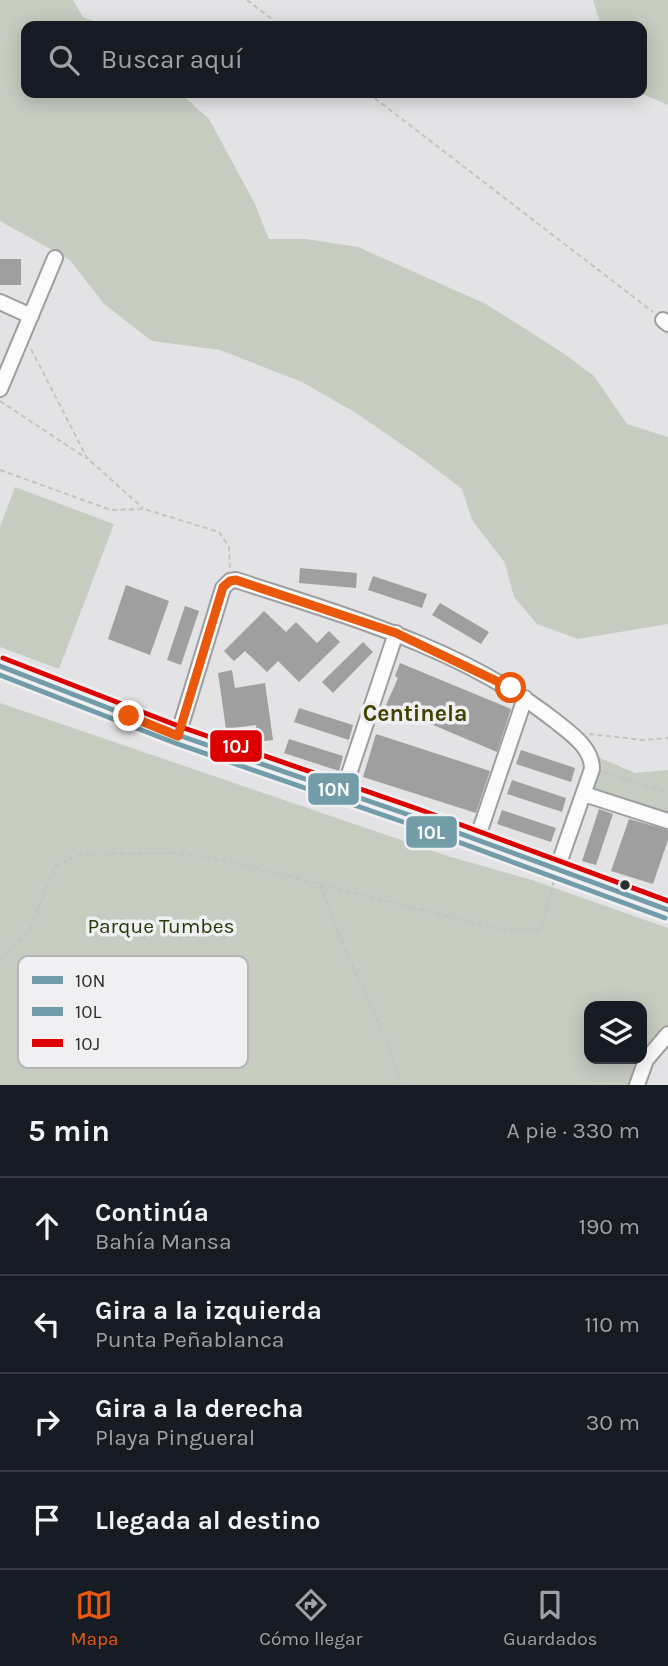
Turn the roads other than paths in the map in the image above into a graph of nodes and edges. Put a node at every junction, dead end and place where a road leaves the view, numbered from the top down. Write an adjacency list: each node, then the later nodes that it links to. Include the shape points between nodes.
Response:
1 (55, 258): 3 (street)
2 (0, 302): 3 (street)
3 (31, 316): 4 (street)
4 (0, 389)
5 (396, 633): 7 (street); 8 (street, via 230,581 223,587); 9 (street)
6 (0, 666): 8 (street)
7 (525, 698): 10 (street, via 567,730 592,762); 12 (street)
8 (178, 736): 9 (street)
9 (343, 792): 12 (street)
10 (584, 794): 11 (street); 13 (street)
11 (668, 821)
12 (477, 839): 13 (street)
13 (557, 869): 14 (street)
14 (668, 910)
15 (668, 1034): 16 (street, via 646,1060)
16 (637, 1085)

